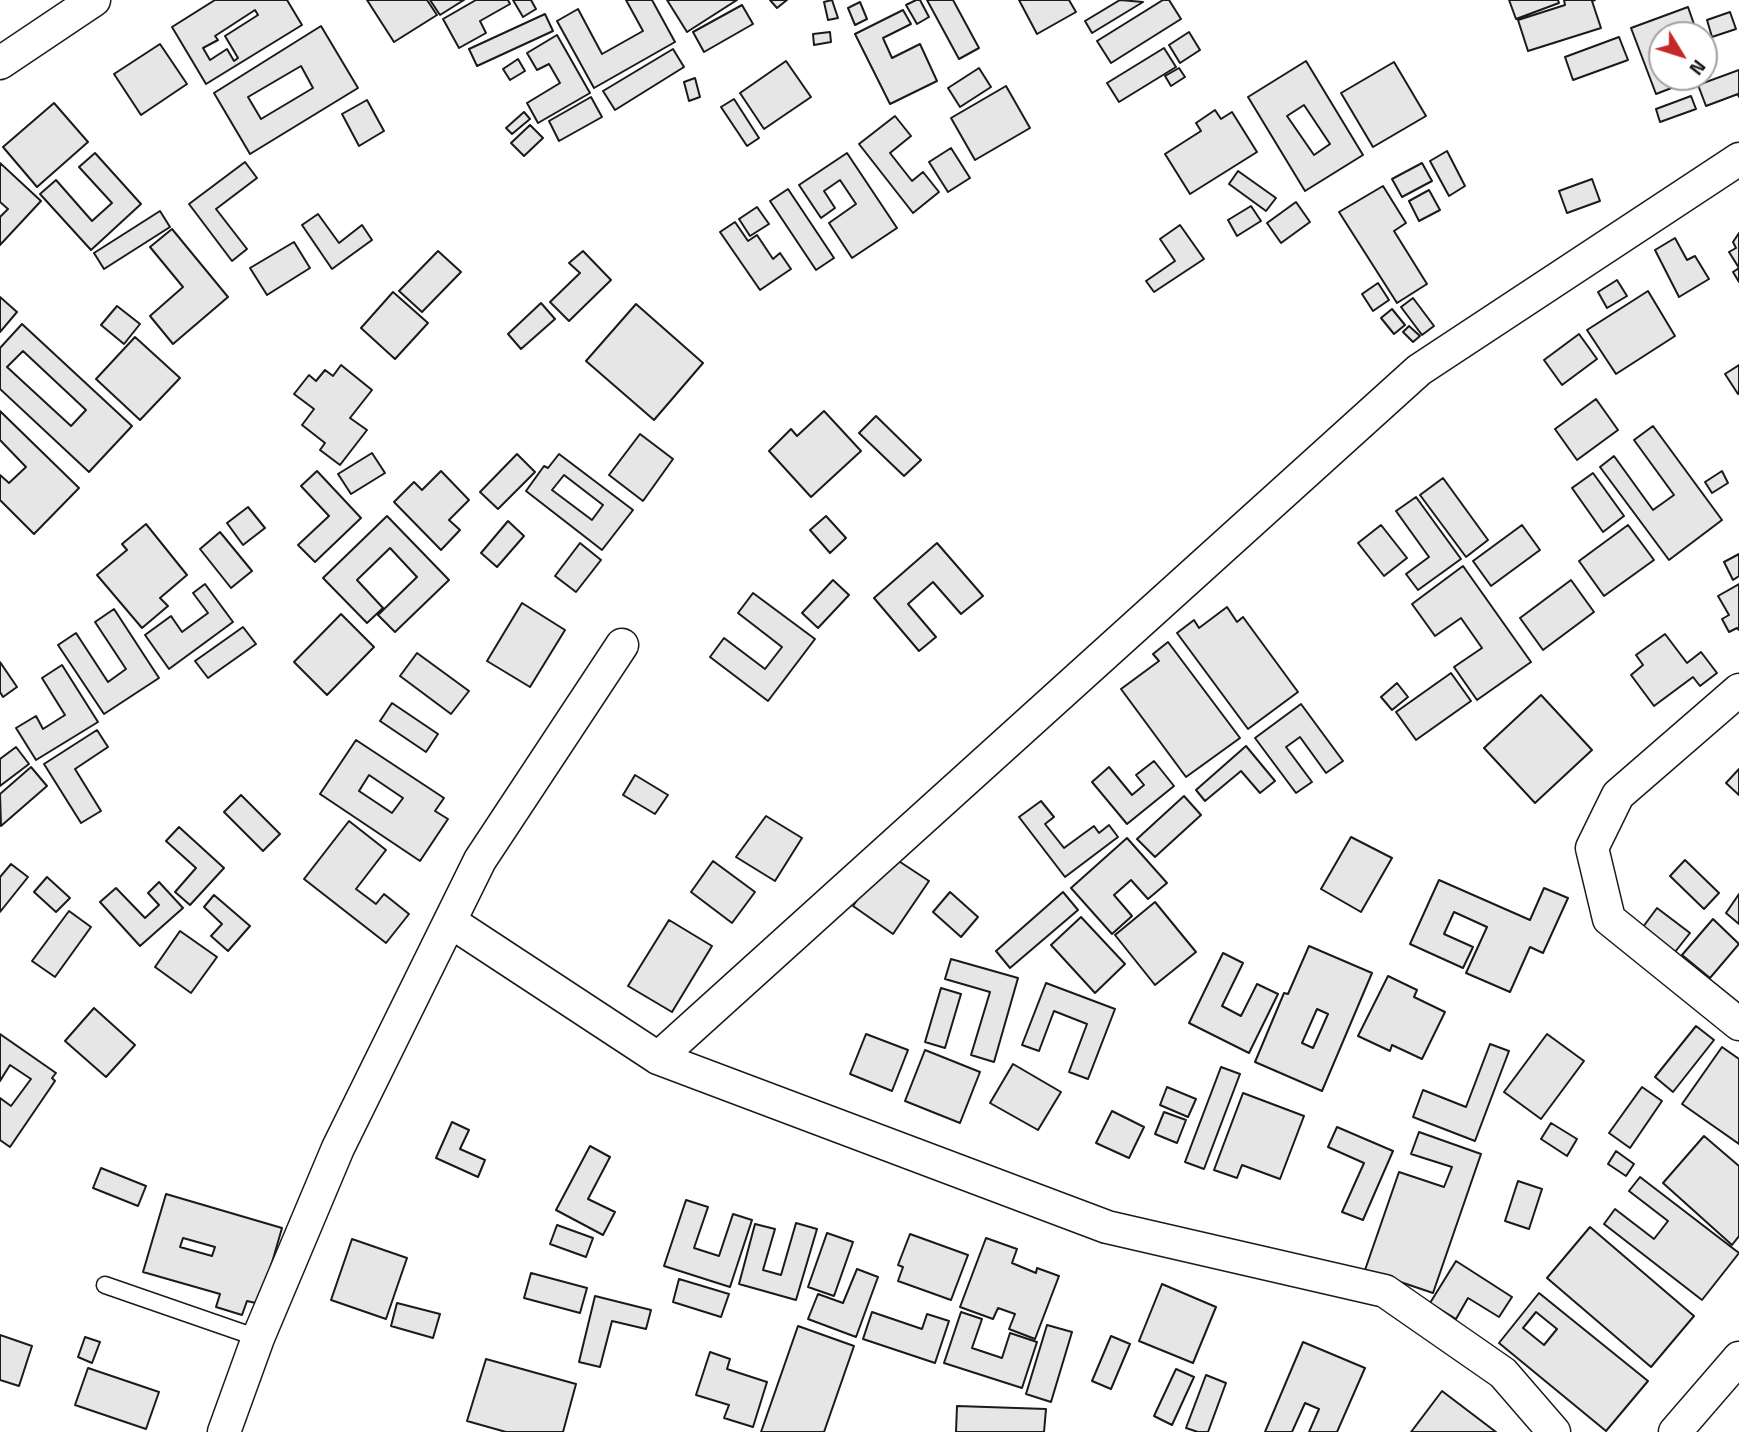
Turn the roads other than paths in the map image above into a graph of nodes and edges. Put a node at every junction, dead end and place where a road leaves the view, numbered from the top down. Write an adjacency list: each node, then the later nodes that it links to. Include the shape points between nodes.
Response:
1 (94, 0): 2 (street)
2 (0, 63)
3 (1739, 159): 8 (street, via 1419,370)
4 (622, 645): 6 (street, via 480,860)
5 (1739, 690): 7 (street, via 1618,794 1592,848 1609,919)
6 (451, 922): 8 (street); 10 (street, via 338,1148)
7 (1739, 1024)
8 (657, 1058): 13 (street, via 1107,1227 1385,1291 1503,1373)
9 (105, 1286): 10 (lane)
10 (258, 1338): 12 (street)
11 (1739, 1358): 14 (street)
12 (224, 1432)
13 (1554, 1432)
14 (1675, 1432)

